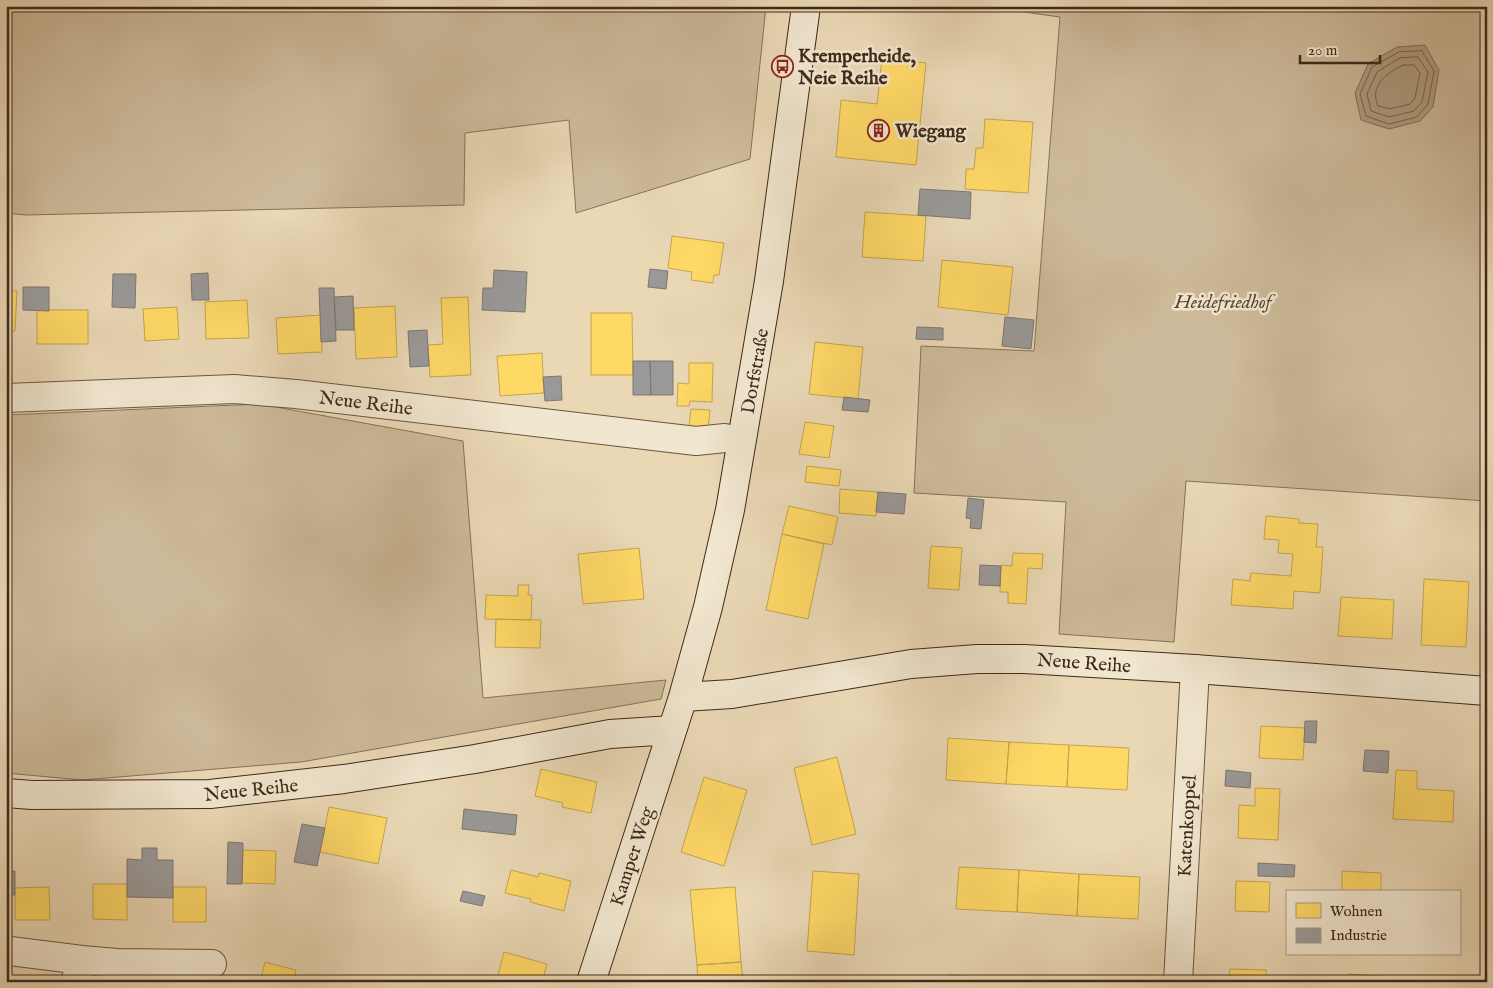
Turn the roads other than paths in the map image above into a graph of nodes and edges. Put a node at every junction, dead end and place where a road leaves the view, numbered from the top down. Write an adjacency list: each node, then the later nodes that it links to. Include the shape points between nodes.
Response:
1 (806, 6): 6 (street, Dorfstraße, via 769,281 730,510)
2 (6, 398): 3 (street, Neue Reihe, via 234,389 696,441)
3 (724, 438)
4 (1195, 669): 5 (street, Neue Reihe); 6 (street, Neue Reihe, via 1024,658 945,660 732,694); 13 (street, Katenkoppel)
5 (1487, 691)
6 (683, 697): 7 (street, Dorfstraße)
7 (672, 730): 8 (street, Neue Reihe, via 610,734 363,776 210,794); 12 (street, Kamper Weg)
8 (6, 793)
9 (10, 951): 11 (street)
10 (212, 964): 11 (street, via 117,962)
11 (78, 971)
12 (591, 982)
13 (1178, 982)

